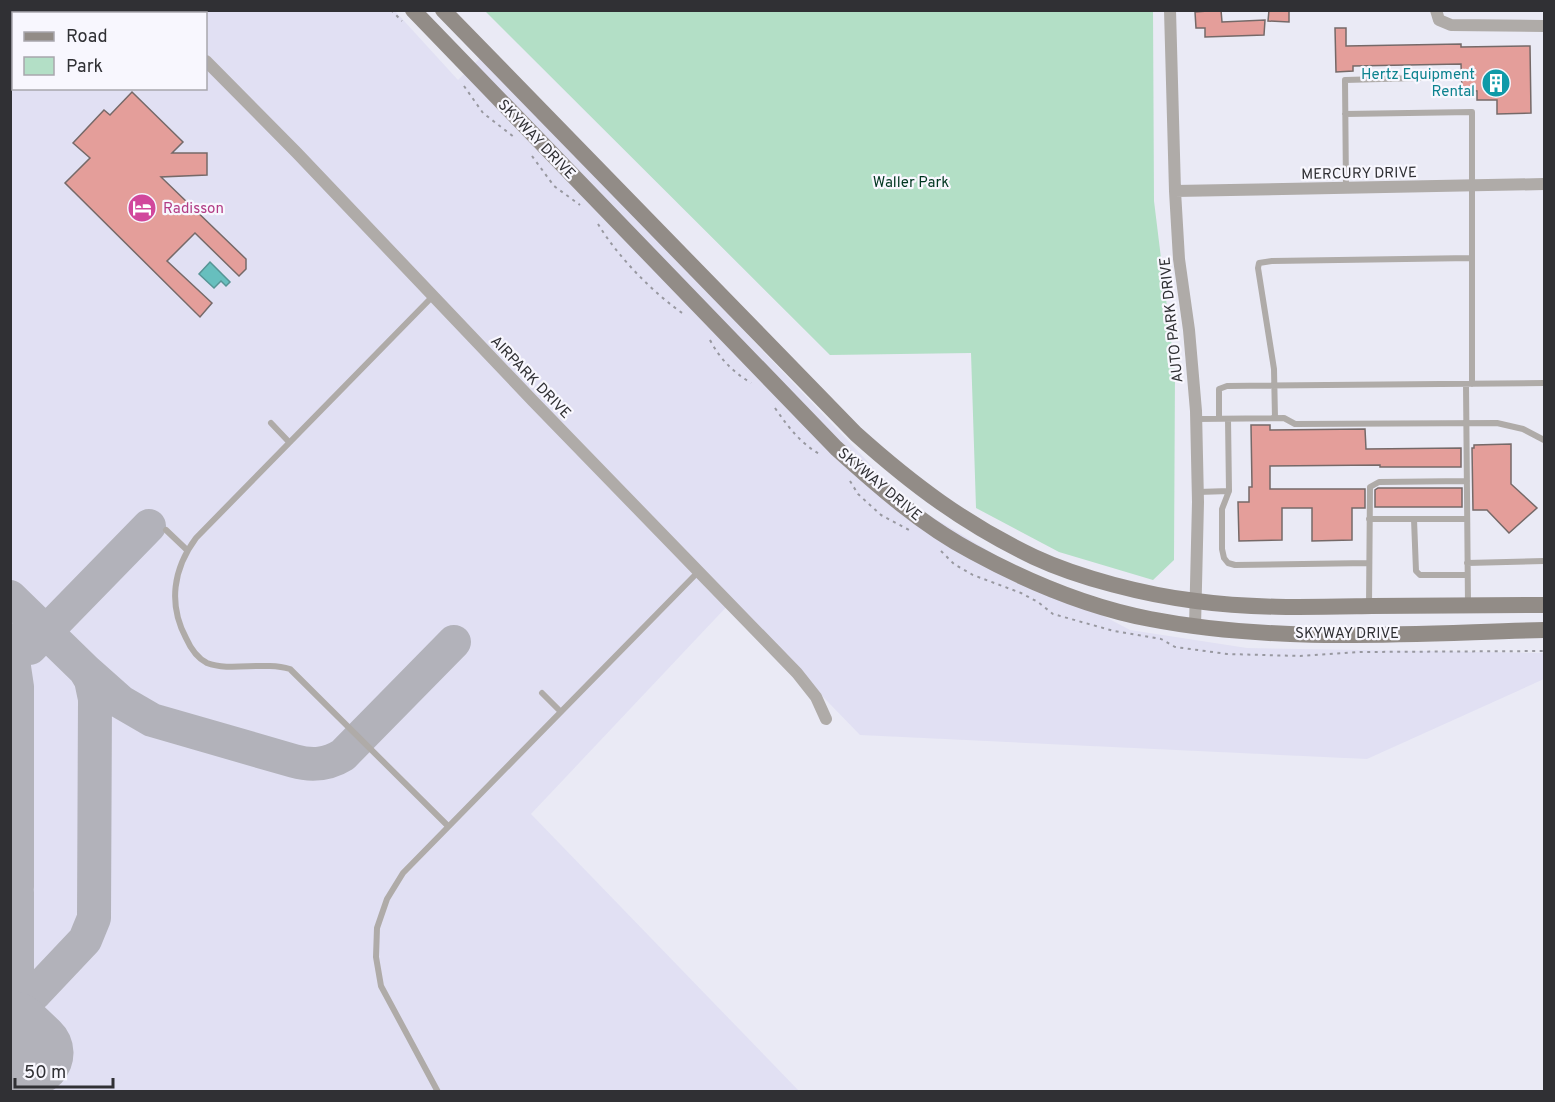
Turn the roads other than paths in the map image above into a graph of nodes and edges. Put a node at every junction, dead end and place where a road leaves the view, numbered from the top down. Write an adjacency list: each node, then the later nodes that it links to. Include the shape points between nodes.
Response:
1 (443, 10): 39 (main road, SKYWAY DRIVE, via 856,434 899,473 946,508 1036,558 1090,577)
2 (1170, 10): 12 (street, AUTO PARK DRIVE)
3 (1436, 10): 5 (street, via 1439,20 1451,25)
4 (409, 18): 43 (main road, SKYWAY DRIVE, via 836,448 893,499 972,552 1047,588 1148,619)
5 (1545, 26)
6 (207, 63): 14 (street, AIRPARK DRIVE)
7 (1454, 77): 8 (lane, via 1345,80)
8 (1345, 114): 10 (lane, via 1472,112); 11 (lane)
9 (1545, 184): 10 (street, MERCURY DRIVE)
10 (1472, 186): 11 (street, MERCURY DRIVE); 13 (lane)
11 (1346, 188): 12 (street, MERCURY DRIVE)
12 (1174, 191): 20 (street, AUTO PARK DRIVE)
13 (1472, 258): 16 (lane); 17 (lane, via 1259,264)
14 (433, 296): 25 (lane); 37 (street, AIRPARK DRIVE)
15 (1545, 383): 16 (lane)
16 (1469, 384): 17 (lane); 23 (lane)
17 (1275, 385): 19 (lane); 21 (lane, via 1223,387 1219,394)
18 (1228, 418): 19 (lane); 21 (lane); 27 (lane)
19 (1275, 418): 23 (lane, via 1294,424)
20 (1196, 419): 21 (lane); 28 (street, AUTO PARK DRIVE)
21 (1219, 419)
22 (271, 423): 25 (lane)
23 (1466, 423): 24 (lane, via 1505,423); 26 (lane)
24 (1545, 440)
25 (289, 442): 33 (lane)
26 (1467, 482): 29 (lane, via 1374,483 1370,487); 31 (lane)
27 (1229, 491): 28 (lane); 35 (lane, via 1222,509 1222,549 1228,563)
28 (1198, 492): 39 (street, AUTO PARK DRIVE)
29 (1369, 519): 30 (lane); 35 (lane)
30 (1414, 519): 31 (lane); 38 (lane, via 1419,575)
31 (1467, 519): 36 (lane)
32 (166, 530): 33 (lane)
33 (187, 550): 48 (lane, via 178,568 174,597 177,620 193,650 205,662 219,666 278,665 290,669)
34 (1545, 561): 36 (lane)
35 (1369, 563): 42 (lane)
36 (1467, 563): 38 (lane)
37 (699, 571): 46 (lane); 47 (street, AIRPARK DRIVE, via 797,673 816,697)
38 (1467, 575): 40 (lane)
39 (1196, 602): 42 (main road, SKYWAY DRIVE); 43 (street, AUTO PARK DRIVE)
40 (1467, 605): 41 (main road, SKYWAY DRIVE); 42 (main road, SKYWAY DRIVE)
41 (1545, 605)
42 (1369, 606)
43 (1195, 627): 44 (main road, SKYWAY DRIVE, via 1301,634)
44 (1545, 630)
45 (542, 693): 46 (lane)
46 (561, 712): 48 (lane)
47 (826, 719)
48 (448, 826): 49 (lane, via 403,873 387,899 377,928 381,986)
49 (438, 1092)

